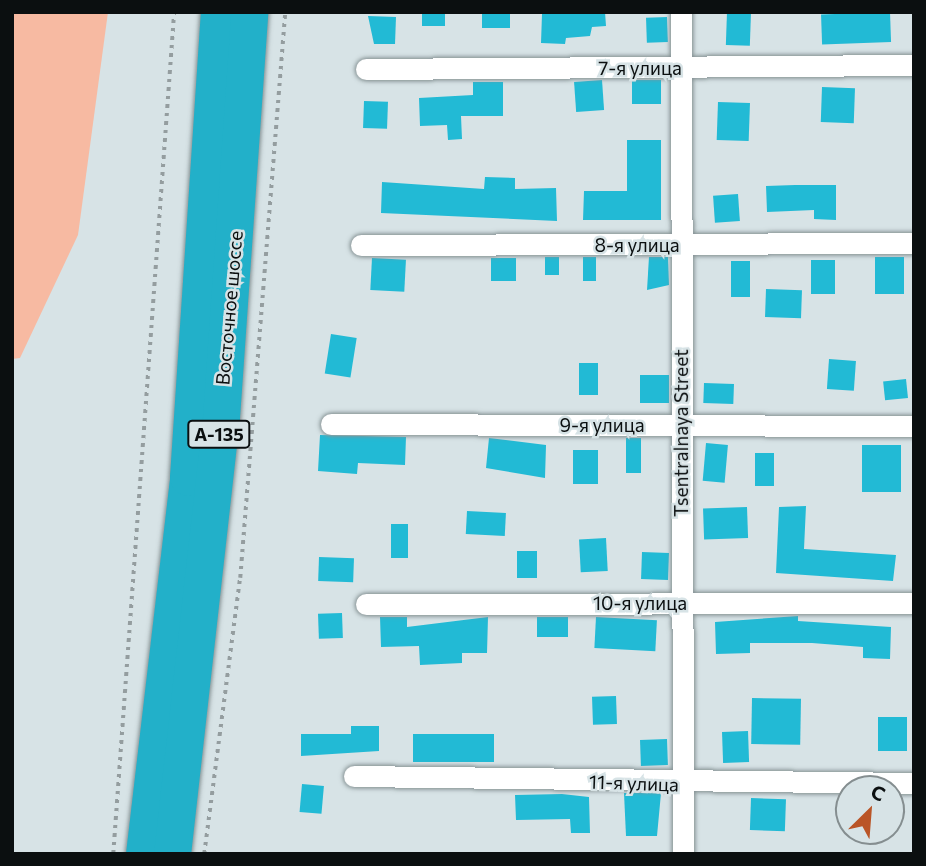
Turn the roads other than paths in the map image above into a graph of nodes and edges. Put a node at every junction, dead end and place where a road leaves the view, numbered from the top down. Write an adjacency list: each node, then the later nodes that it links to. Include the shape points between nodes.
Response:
1 (219, 12): 19 (highway, Восточное шоссе / А-135, via 188,477)
2 (248, 12): 20 (highway, Восточное шоссе / А-135, via 220,417)
3 (681, 12): 5 (street, Tsentralnaya Street)
4 (914, 65): 5 (street, 7-я улица)
5 (681, 67): 6 (street, 7-я улица); 9 (street, Tsentralnaya Street)
6 (366, 69)
7 (914, 243): 9 (street, 8-я улица)
8 (360, 245): 9 (street, 8-я улица)
9 (681, 246): 11 (street, Tsentralnaya Street)
10 (331, 424): 11 (street, 9-я улица)
11 (681, 425): 12 (street, 9-я улица); 13 (street, Tsentralnaya Street)
12 (914, 426)
13 (682, 603): 14 (street, 10-я улица); 15 (street, 10-я улица); 18 (street, Tsentralnaya Street)
14 (914, 603)
15 (366, 604)
16 (354, 776): 18 (street, 11-я улица)
17 (914, 783): 18 (street, 11-я улица)
18 (682, 785): 21 (street, Tsentralnaya Street)
19 (145, 854)
20 (172, 854)
21 (682, 854)

